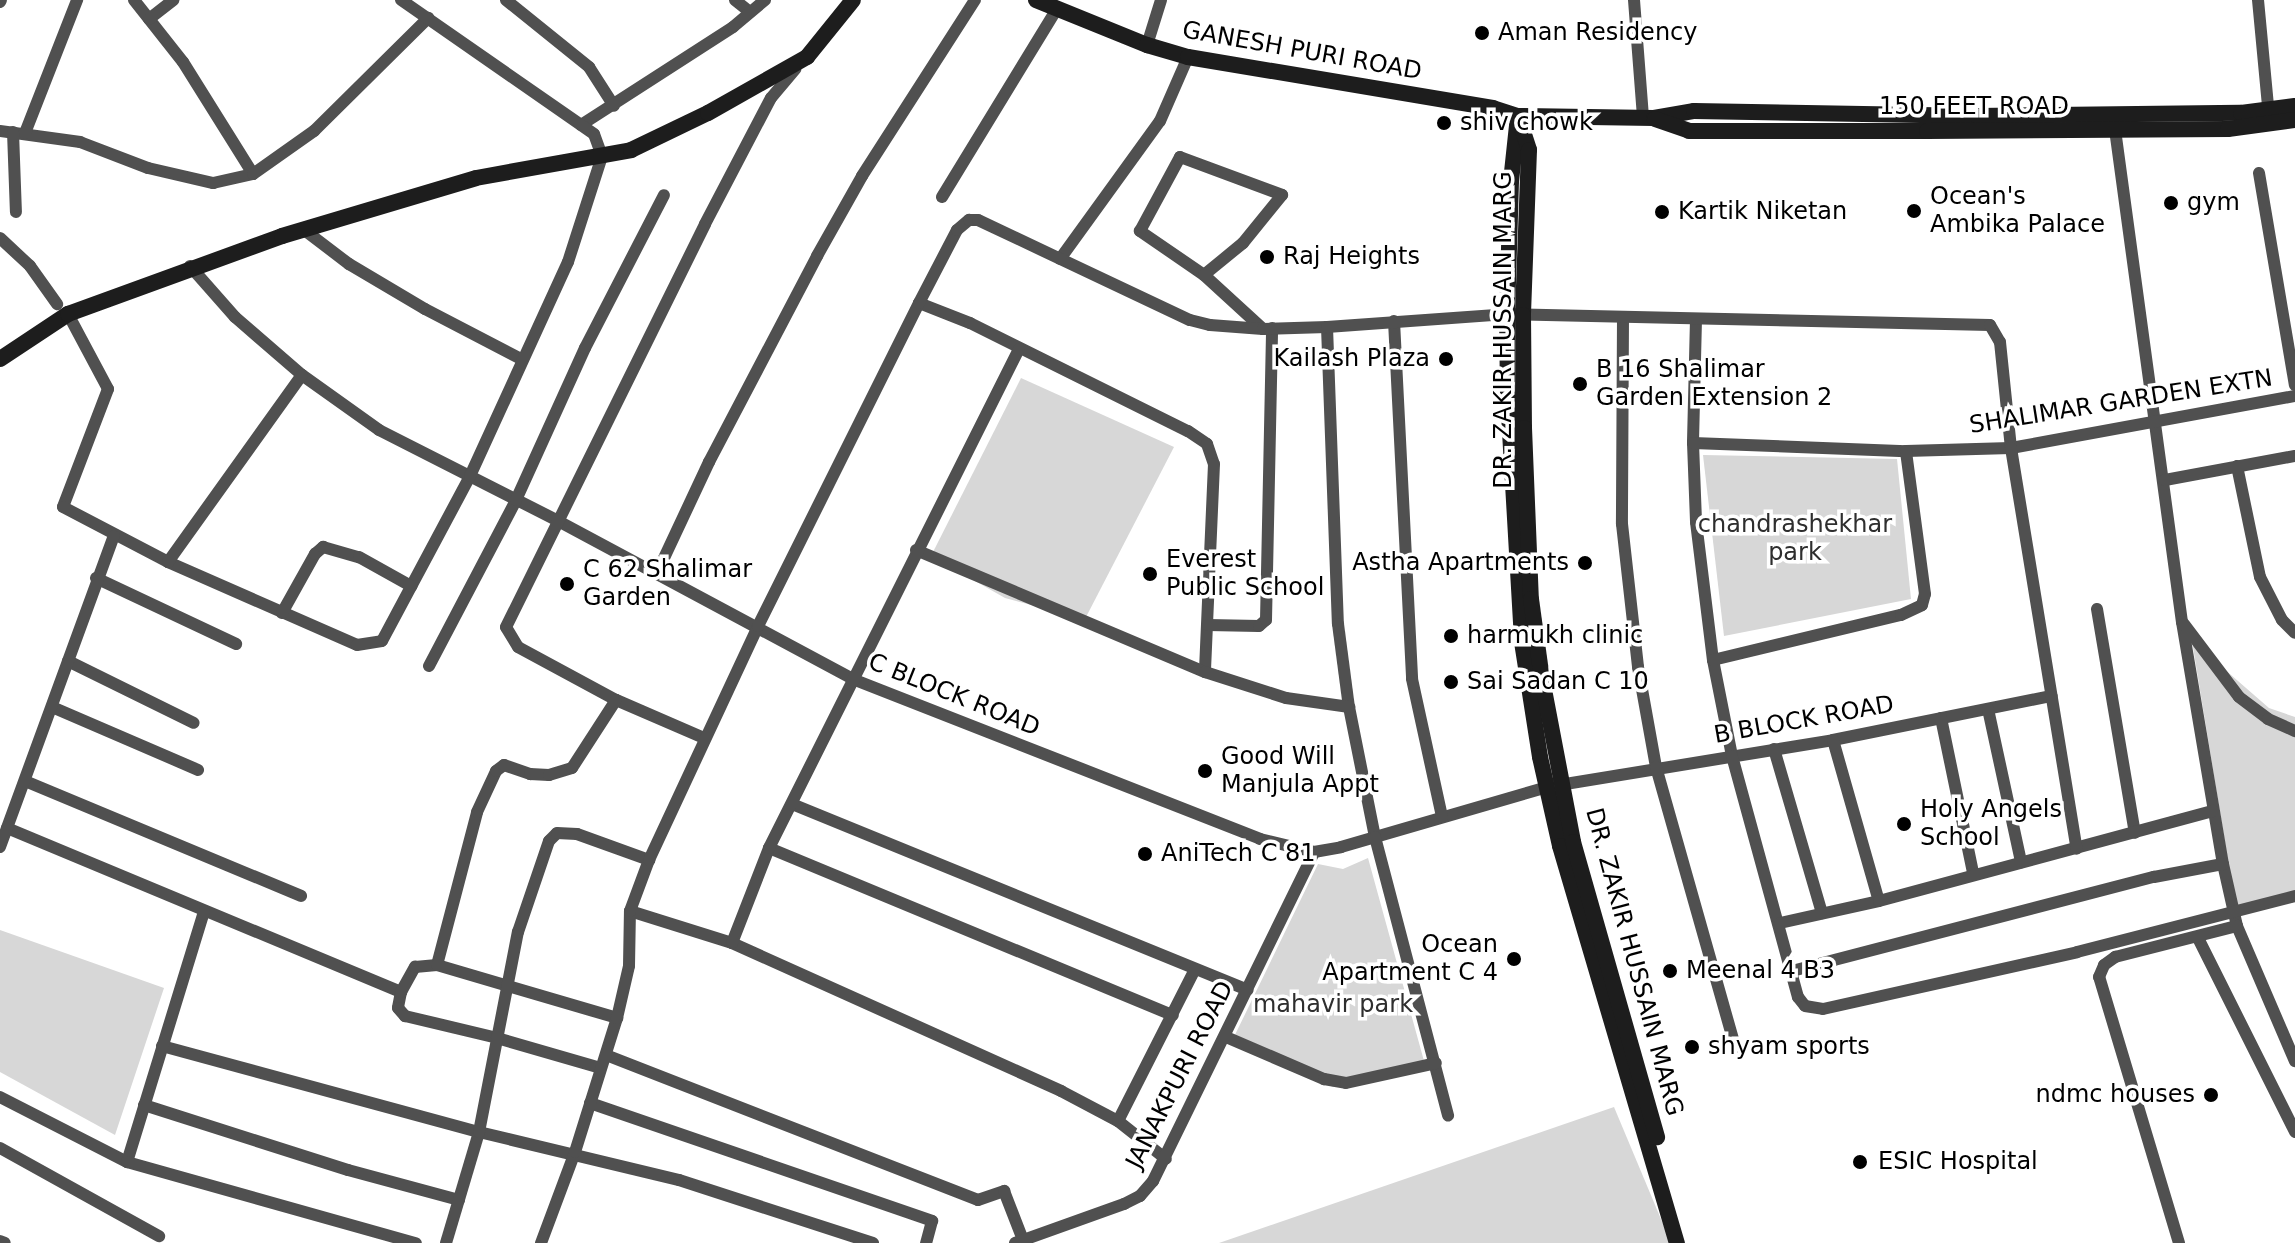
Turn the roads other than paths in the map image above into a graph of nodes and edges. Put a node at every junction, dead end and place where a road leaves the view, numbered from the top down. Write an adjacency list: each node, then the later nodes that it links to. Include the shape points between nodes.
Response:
1 (77, 0): 29 (street)
2 (134, 0): 17 (street)
3 (173, 0): 17 (street)
4 (401, 0): 16 (street)
5 (506, 0): 21 (street, via 589,67)
6 (735, 0): 15 (street)
7 (765, 0): 15 (street)
8 (853, 0): 19 (street)
9 (975, 0): 69 (street, via 817,256)
10 (1036, 0): 14 (street, GANESH PURI ROAD)
11 (1161, 0): 18 (street)
12 (1634, 0): 25 (street)
13 (2258, 0): 24 (street)
14 (1056, 10): 18 (street, GANESH PURI ROAD); 34 (street)
15 (750, 12): 21 (street)
16 (428, 18): 28 (street); 32 (street, via 314,131)
17 (149, 19): 32 (street, via 183,62)
18 (1147, 45): 20 (street, GANESH PURI ROAD)
19 (807, 57): 30 (street, via 708,113 631,150); 65 (street, via 771,98)
20 (1188, 57): 23 (street, GANESH PURI ROAD); 38 (street, via 1160,121)
21 (614, 106): 28 (street)
22 (2295, 106): 24 (street, 150 FEET ROAD)
23 (1518, 116): 25 (street, 150 FEET ROAD); 44 (street, DR. ZAKIR HUSSAIN MARG, via 1511,181)
24 (2269, 116): 26 (street, 150 FEET ROAD); 27 (street, 150 FEET ROAD, via 2241,113)
25 (1648, 118): 27 (street, 150 FEET ROAD, via 1694,111)
26 (2295, 120)
27 (2114, 122): 56 (street)
28 (581, 125): 30 (street, via 594,134)
29 (12, 132): 32 (street, via 80,142 148,168 213,183); 35 (street)
30 (602, 156): 36 (street, via 476,178); 51 (street, via 568,262)
31 (2259, 173): 43 (street)
32 (253, 174)
33 (664, 195): 64 (street, via 585,348)
34 (942, 197)
35 (16, 212)
36 (303, 229): 39 (street); 51 (street, via 349,264)
37 (0, 238): 42 (street, via 30,266)
38 (1060, 259): 41 (street, via 969,220 957,230); 49 (street, via 1190,320)
39 (190, 266): 42 (street); 53 (street, C BLOCK ROAD, via 235,317)
40 (1204, 275): 40 (street, via 1243,243 1282,195 1180,157 1140,231); 49 (street)
41 (919, 303): 50 (street); 76 (street)
42 (62, 309): 52 (street); 66 (street, via 108,389 63,507)
43 (2289, 313): 54 (street)
44 (1515, 315): 45 (street); 47 (street); 99 (street, DR. ZAKIR HUSSAIN MARG, via 1508,397 1522,642)
45 (1623, 317): 46 (street); 96 (street, via 1622,524)
46 (1696, 319): 57 (street); 58 (street, via 1990,325 2000,342)
47 (1394, 321): 48 (street); 102 (street, via 1412,679)
48 (1327, 327): 49 (street); 87 (street, via 1338,624)
49 (1268, 328): 75 (street, via 1266,620 1259,626)
50 (1019, 349): 67 (street); 75 (street, via 1207,444 1214,464)
51 (523, 360): 62 (street)
52 (1, 362)
53 (302, 375): 62 (street, C BLOCK ROAD, via 379,430); 68 (street)
54 (2295, 385)
55 (2295, 396): 56 (street, SHALIMAR GARDEN EXTN)
56 (2157, 423): 58 (street, SHALIMAR GARDEN EXTN); 63 (street)
57 (1693, 443): 59 (street, SHALIMAR GARDEN EXTN); 79 (street, via 1696,522)
58 (2011, 448): 59 (street, SHALIMAR GARDEN EXTN); 84 (street)
59 (1906, 451): 79 (street, via 1925,594 1922,605 1901,615)
60 (2295, 456): 61 (street)
61 (2237, 466): 63 (street); 77 (street, via 2260,577 2282,620)
62 (470, 476): 64 (street, C BLOCK ROAD); 71 (street)
63 (2165, 480): 74 (street)
64 (516, 500): 65 (street, C BLOCK ROAD); 81 (street)
65 (560, 522): 69 (street, C BLOCK ROAD); 85 (street, via 506,627 518,647)
66 (114, 536): 68 (street); 70 (street)
67 (916, 550): 82 (street); 83 (street)
68 (168, 562): 73 (street)
69 (657, 573): 76 (street, C BLOCK ROAD)
70 (96, 578): 78 (street); 80 (street)
71 (411, 586): 73 (street, via 388,634 374,644 357,645); 73 (street, via 359,557 323,547)
72 (2097, 609): 104 (street)
73 (282, 613)
74 (2182, 622): 91 (street, via 2239,697); 101 (street)
75 (1208, 625): 82 (street)
76 (758, 626): 83 (street, C BLOCK ROAD); 92 (street)
77 (2295, 633)
78 (236, 644)
79 (1713, 660): 95 (street)
80 (68, 661): 86 (street); 90 (street)
81 (429, 666)
82 (1205, 672): 87 (street, via 1286,698)
83 (855, 680): 100 (street); 109 (street, C BLOCK ROAD, via 1209,821)
84 (2052, 696): 88 (street, B BLOCK ROAD); 108 (street)
85 (616, 700): 92 (street); 124 (street, via 572,768 540,774 504,765 496,771 477,812)
86 (52, 707): 97 (street); 98 (street)
87 (1349, 707): 105 (street)
88 (1988, 709): 89 (street, B BLOCK ROAD); 111 (street)
89 (1941, 718): 93 (street, B BLOCK ROAD); 113 (street)
90 (194, 723)
91 (2295, 731)
92 (704, 738): 110 (street)
93 (1833, 740): 94 (street, B BLOCK ROAD); 116 (street)
94 (1774, 749): 95 (street, B BLOCK ROAD); 119 (street)
95 (1732, 756): 96 (street, B BLOCK ROAD); 121 (street)
96 (1656, 767): 99 (street, B BLOCK ROAD); 135 (street)
97 (198, 770)
98 (25, 781): 103 (street); 114 (street)
99 (1555, 786): 102 (street, C BLOCK ROAD); 159 (street, DR. ZAKIR HUSSAIN MARG, via 1560,846); 160 (street, DR. ZAKIR HUSSAIN MARG)
100 (792, 804): 107 (street); 125 (street)
101 (2213, 811): 104 (street); 112 (street)
102 (1442, 817): 105 (street, C BLOCK ROAD)
103 (7, 828): 106 (street); 118 (street)
104 (2135, 833): 108 (street)
105 (1375, 837): 109 (street, C BLOCK ROAD); 138 (street)
106 (0, 847)
107 (769, 848): 123 (street); 130 (street)
108 (2077, 849): 111 (street)
109 (1314, 852): 128 (street, JANAKPURI ROAD)
110 (649, 860): 117 (street); 127 (street, via 577,834 557,833 539,868)
111 (2021, 862): 113 (street)
112 (2223, 864): 120 (street); 126 (street, via 2154,877)
113 (1973, 873): 116 (street)
114 (301, 896)
115 (2295, 896): 120 (street)
116 (1879, 901): 119 (street)
117 (630, 911): 123 (street); 131 (street, via 629,966)
118 (204, 912): 129 (street); 134 (street)
119 (1822, 913): 121 (street)
120 (2236, 920): 122 (street); 126 (street, via 1823,1009 1805,1006); 137 (street)
121 (1780, 923): 126 (street)
122 (2198, 938): 146 (street); 161 (street, via 2115,957 2099,977)
123 (732, 943): 144 (street)
124 (437, 965): 127 (street); 129 (street, via 415,967)
125 (1195, 969): 128 (street); 130 (street)
126 (1792, 971)
127 (507, 985): 131 (street); 133 (street)
128 (1248, 990): 132 (street, JANAKPURI ROAD)
129 (401, 992): 133 (street, via 398,1008 405,1016)
130 (1173, 1015): 144 (street)
131 (617, 1018): 136 (street)
132 (1226, 1037): 138 (street, via 1324,1079 1346,1083); 149 (street, JANAKPURI ROAD)
133 (497, 1038): 139 (street); 145 (street)
134 (162, 1046): 142 (street); 145 (street)
135 (1735, 1047)
136 (606, 1055): 139 (street); 153 (street, via 978,1200 1004,1191)
137 (2295, 1061)
138 (1436, 1063): 143 (street)
139 (600, 1068): 141 (street)
140 (0, 1097): 150 (street)
141 (590, 1103): 148 (street); 158 (street, via 932,1221)
142 (144, 1105): 150 (street); 151 (street)
143 (1448, 1116)
144 (1118, 1121): 149 (street)
145 (479, 1132): 148 (street); 151 (street)
146 (2295, 1132)
147 (0, 1148): 152 (street)
148 (575, 1152): 156 (street); 157 (street)
149 (1166, 1159): 153 (street, JANAKPURI ROAD, via 1140,1196)
150 (127, 1162): 154 (street)
151 (459, 1200): 155 (street)
152 (159, 1236)
153 (1019, 1242)
154 (416, 1243)
155 (446, 1243)
156 (541, 1243)
157 (873, 1243)
158 (926, 1243)
159 (1677, 1243)
160 (1687, 1243)
161 (2179, 1243)

